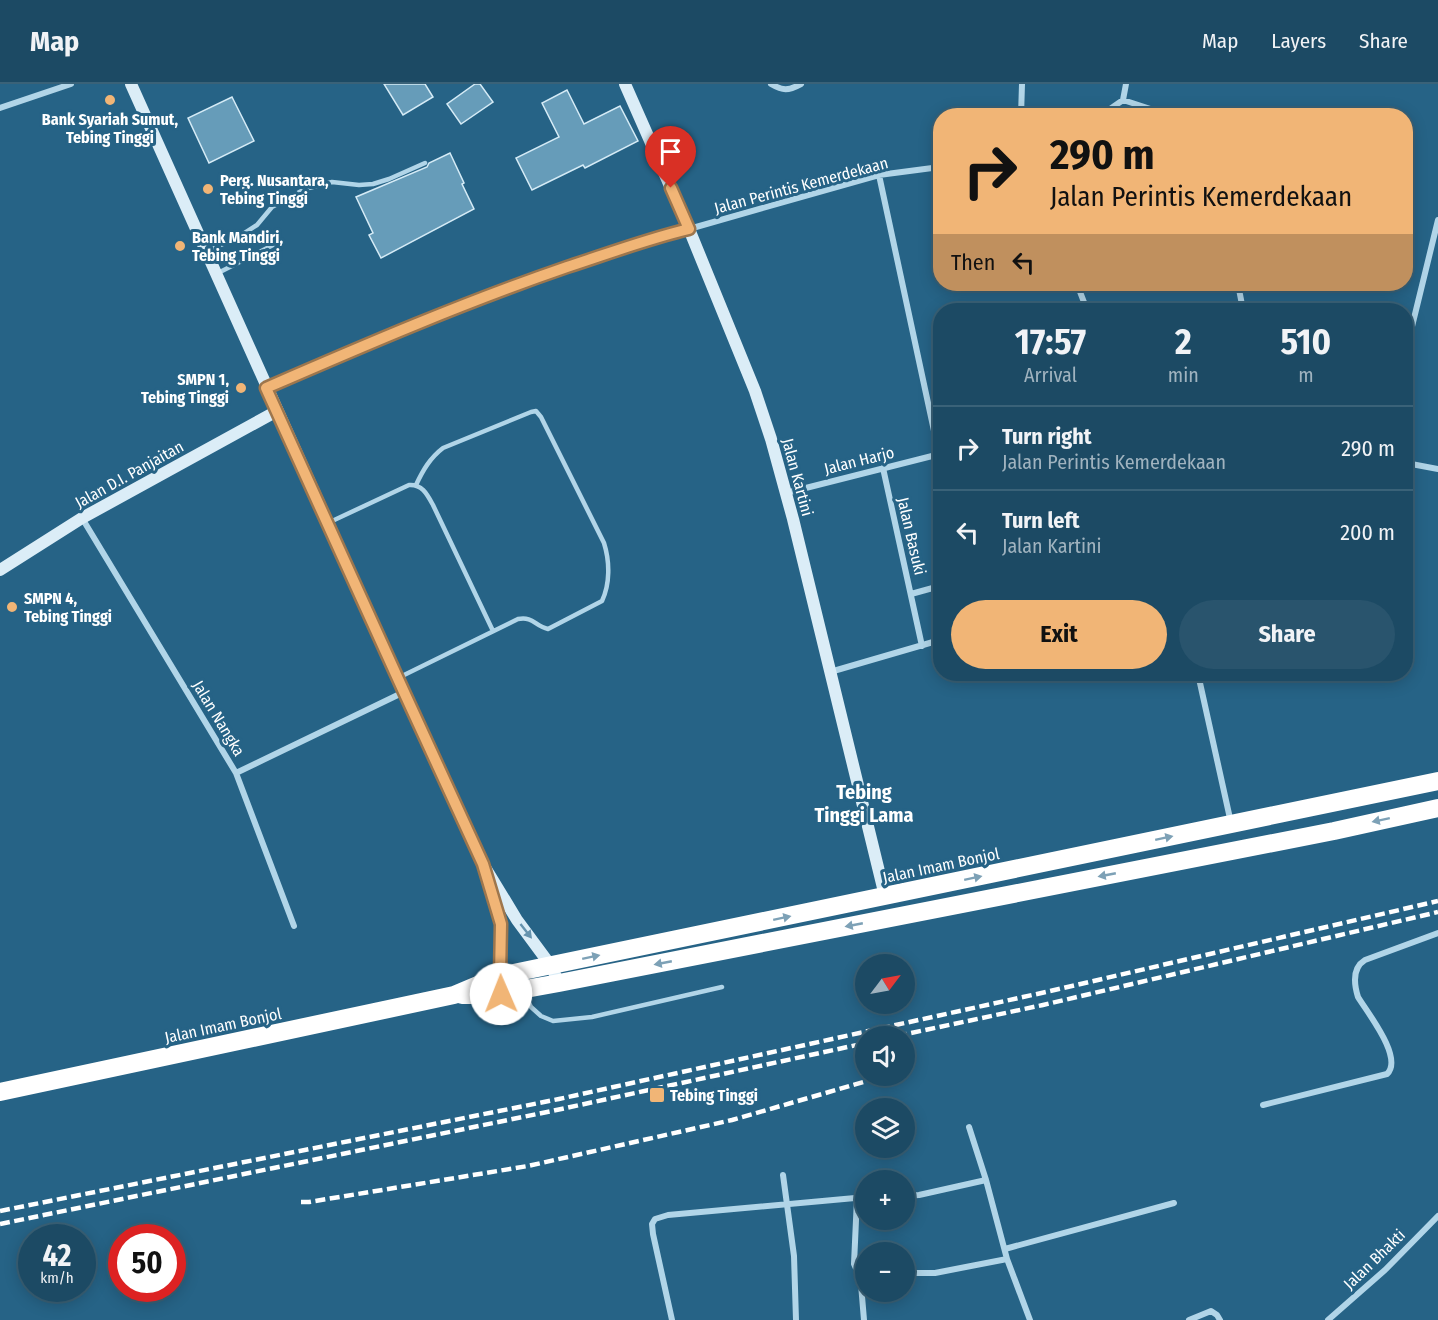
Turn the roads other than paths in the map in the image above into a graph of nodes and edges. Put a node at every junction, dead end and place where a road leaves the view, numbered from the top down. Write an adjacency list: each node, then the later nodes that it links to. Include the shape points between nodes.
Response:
1 (71, 84): 9 (street)
2 (131, 84): 19 (street)
3 (625, 84): 17 (street, Jalan Kartini)
4 (771, 84): 5 (street, via 780,90)
5 (801, 84)
6 (1022, 84): 10 (street)
7 (1126, 84): 8 (street)
8 (1123, 100): 11 (street); 12 (street)
9 (0, 108)
10 (1021, 108)
11 (1112, 108)
12 (1148, 108)
13 (425, 163): 19 (lane, via 373,184 332,182 305,189 272,207 257,225 240,236)
14 (933, 168): 15 (street, Jalan Perintis Kemerdekaan)
15 (879, 174): 17 (street, Jalan Perintis Kemerdekaan); 24 (street)
16 (1438, 220): 21 (street)
17 (689, 229): 22 (street, Jalan Perintis Kemerdekaan, via 512,286); 30 (street, Jalan Kartini, via 755,391)
18 (275, 244): 20 (lane)
19 (205, 253): 20 (street)
20 (215, 274): 22 (street)
21 (1413, 322)
22 (266, 388): 23 (street)
23 (277, 411): 31 (street, Jalan D.I. Panjaitan); 32 (street)
24 (933, 422)
25 (933, 456): 27 (street, Jalan Harjo)
26 (1413, 464): 28 (street)
27 (883, 468): 30 (street, Jalan Harjo); 35 (street, Jalan Basuki)
28 (1438, 469)
29 (416, 485): 32 (lane); 36 (lane, via 426,492 433,505); 36 (lane, via 425,467 443,448 531,412 536,411 541,417 604,543 609,566 605,595 602,602 548,629 526,617)
30 (785, 493): 39 (street, Jalan Kartini)
31 (82, 518): 33 (street, Jalan D.I. Panjaitan); 43 (street, Jalan Nangka)
32 (328, 524): 40 (street)
33 (0, 570)
34 (933, 588): 35 (street)
35 (911, 594): 38 (street, Jalan Basuki)
36 (493, 631): 40 (lane)
37 (933, 642): 38 (street)
38 (922, 646): 39 (street)
39 (830, 672): 48 (street, Jalan Kartini)
40 (398, 678): 42 (street)
41 (1200, 681): 46 (street)
42 (404, 692): 43 (street, Jalan Nangka); 47 (street)
43 (236, 773): 50 (street)
44 (1438, 781): 46 (highway, Jalan Imam Bonjol)
45 (1438, 808): 49 (highway, Jalan Imam Bonjol, one-way to 49)
46 (1232, 824): 48 (highway, Jalan Imam Bonjol, one-way to 46)
47 (483, 864): 52 (street, one-way to 52); 54 (street, via 501,924)
48 (885, 896): 49 (street); 52 (highway, Jalan Imam Bonjol, one-way to 48)
49 (891, 918): 53 (highway, Jalan Imam Bonjol, one-way to 53)
50 (294, 926)
51 (1438, 933): 58 (street, via 1365,960 1356,970 1355,989 1390,1049 1391,1071)
52 (551, 966): 53 (street); 54 (highway, Jalan Imam Bonjol)
53 (559, 983): 56 (highway, Jalan Imam Bonjol)
54 (500, 985): 56 (highway, Jalan Imam Bonjol); 57 (highway, Jalan Imam Bonjol, via 492,995 454,995)
55 (722, 987): 56 (lane, via 592,1017 553,1021 531,1007)
56 (522, 990)
57 (0, 1092)
58 (1263, 1105)
59 (969, 1127): 61 (street)
60 (783, 1175): 65 (street)
61 (986, 1180): 62 (street); 68 (street)
62 (915, 1195)
63 (855, 1198): 65 (street)
64 (1174, 1203): 68 (street)
65 (788, 1206): 73 (street, via 655,1219 653,1234); 74 (street)
66 (1438, 1216): 79 (street, Jalan Bhakti)
67 (855, 1242): 70 (street)
68 (1005, 1249): 69 (street)
69 (1007, 1259): 71 (street, via 935,1273); 76 (street)
70 (855, 1266)
71 (915, 1273)
72 (864, 1302): 75 (street)
73 (672, 1320)
74 (796, 1320)
75 (864, 1320)
76 (1030, 1320)
77 (1190, 1320): 78 (street, via 1211,1311)
78 (1220, 1320)
79 (1328, 1320)

